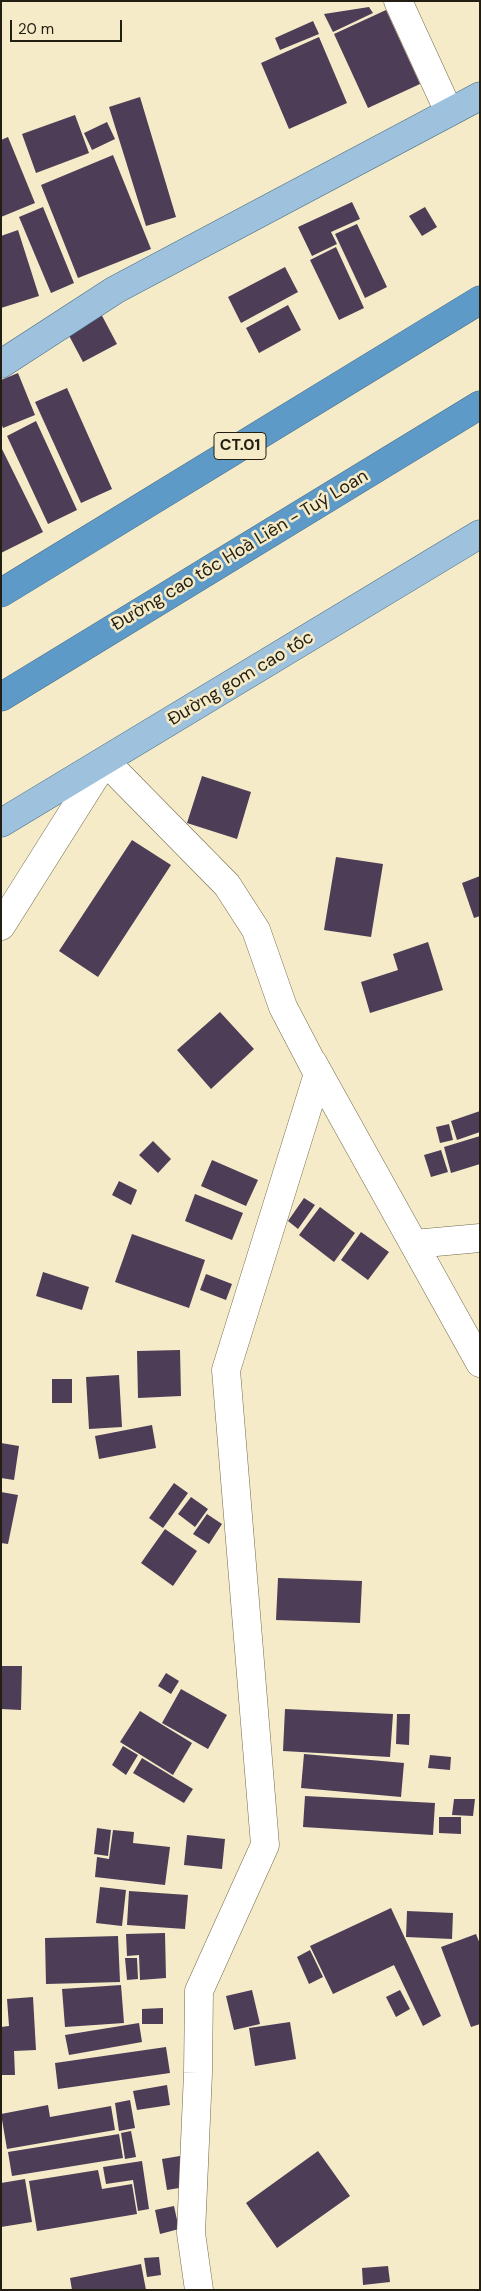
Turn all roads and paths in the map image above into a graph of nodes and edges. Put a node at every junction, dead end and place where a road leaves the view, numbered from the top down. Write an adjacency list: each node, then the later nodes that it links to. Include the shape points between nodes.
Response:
1 (398, 1): 3 (street)
2 (480, 96): 3 (main road)
3 (449, 112): 4 (main road)
4 (115, 290): 6 (street); 7 (main road)
5 (480, 300): 10 (highway, CT.01)
6 (1, 353)
7 (1, 364)
8 (480, 405): 11 (highway, Đường cao tốc Hoà Liên - Tuý Loan)
9 (480, 534): 12 (main road, Đường gom cao tốc)
10 (1, 592)
11 (1, 697)
12 (105, 761): 13 (main road, Đường gom cao tốc); 14 (street); 15 (street, via 227,885 256,930)
13 (1, 823)
14 (1, 926)
15 (282, 1007): 17 (street); 19 (street, via 318,1074 226,1370 265,1845 199,1992 191,2233)
16 (480, 1238): 17 (street)
17 (414, 1244): 18 (street)
18 (480, 1363)
19 (199, 2290)

